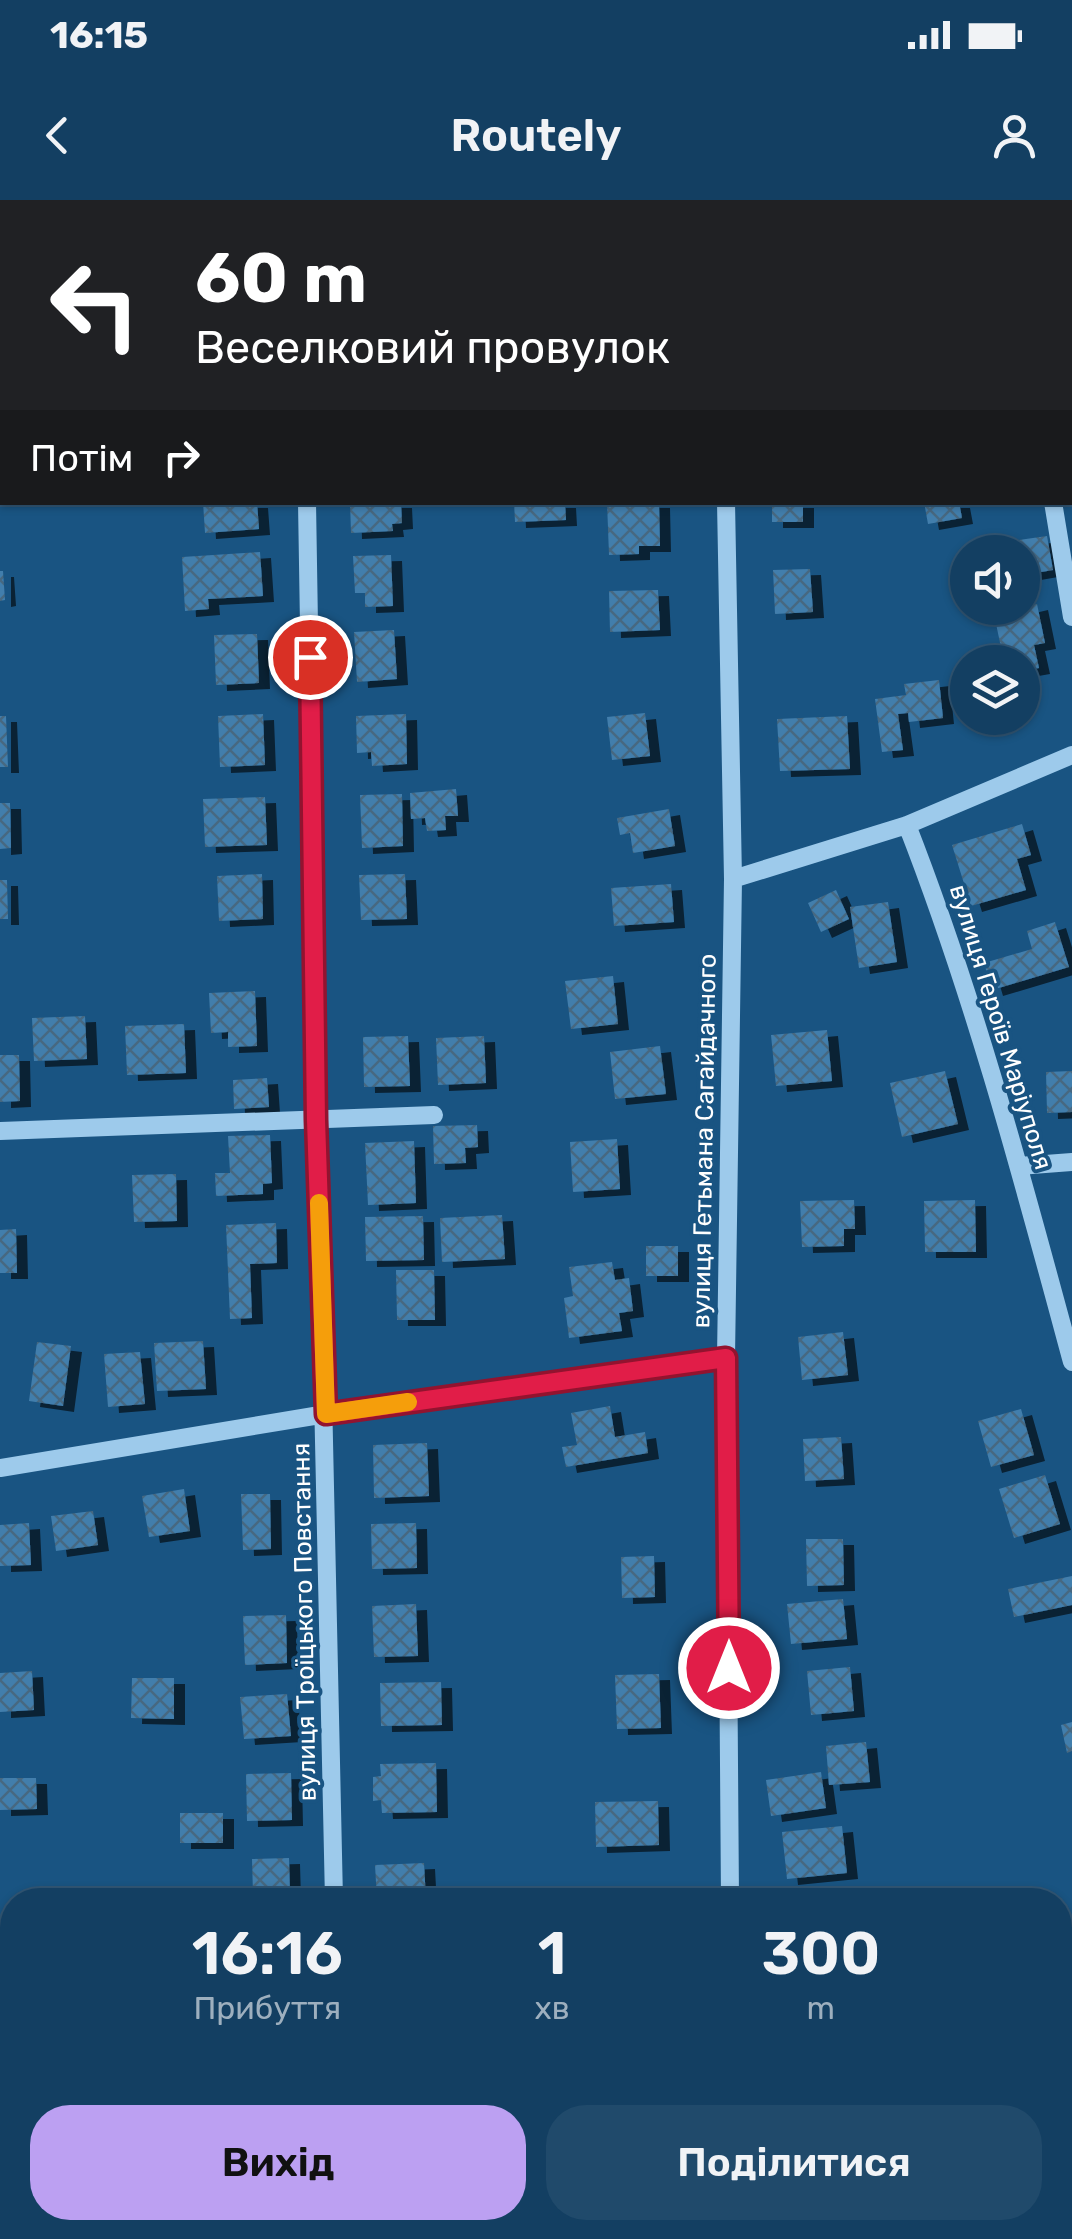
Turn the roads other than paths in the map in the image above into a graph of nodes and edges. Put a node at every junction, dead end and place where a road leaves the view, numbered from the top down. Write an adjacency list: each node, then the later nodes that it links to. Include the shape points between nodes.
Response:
1 (307, 505): 9 (street, вулиця Троїцького Повстання)
2 (726, 505): 7 (street, вулиця Гетьмана Сагайдачного)
3 (1053, 505): 4 (street)
4 (1072, 617)
5 (1072, 755): 6 (street)
6 (907, 825): 7 (street); 12 (street, вулиця Героїв Маріуполя)
7 (733, 879): 13 (street, вулиця Гетьмана Сагайдачного)
8 (434, 1115): 9 (street)
9 (316, 1120): 10 (street); 15 (street, вулиця Троїцького Повстання)
10 (0, 1131)
11 (1072, 1162): 12 (street)
12 (1019, 1166): 14 (street, вулиця Героїв Маріуполя)
13 (726, 1358): 15 (street); 18 (street, вулиця Гетьмана Сагайдачного)
14 (1072, 1362)
15 (326, 1414): 16 (street); 17 (street, вулиця Троїцького Повстання)
16 (0, 1468)
17 (334, 1888)
18 (730, 1888)

